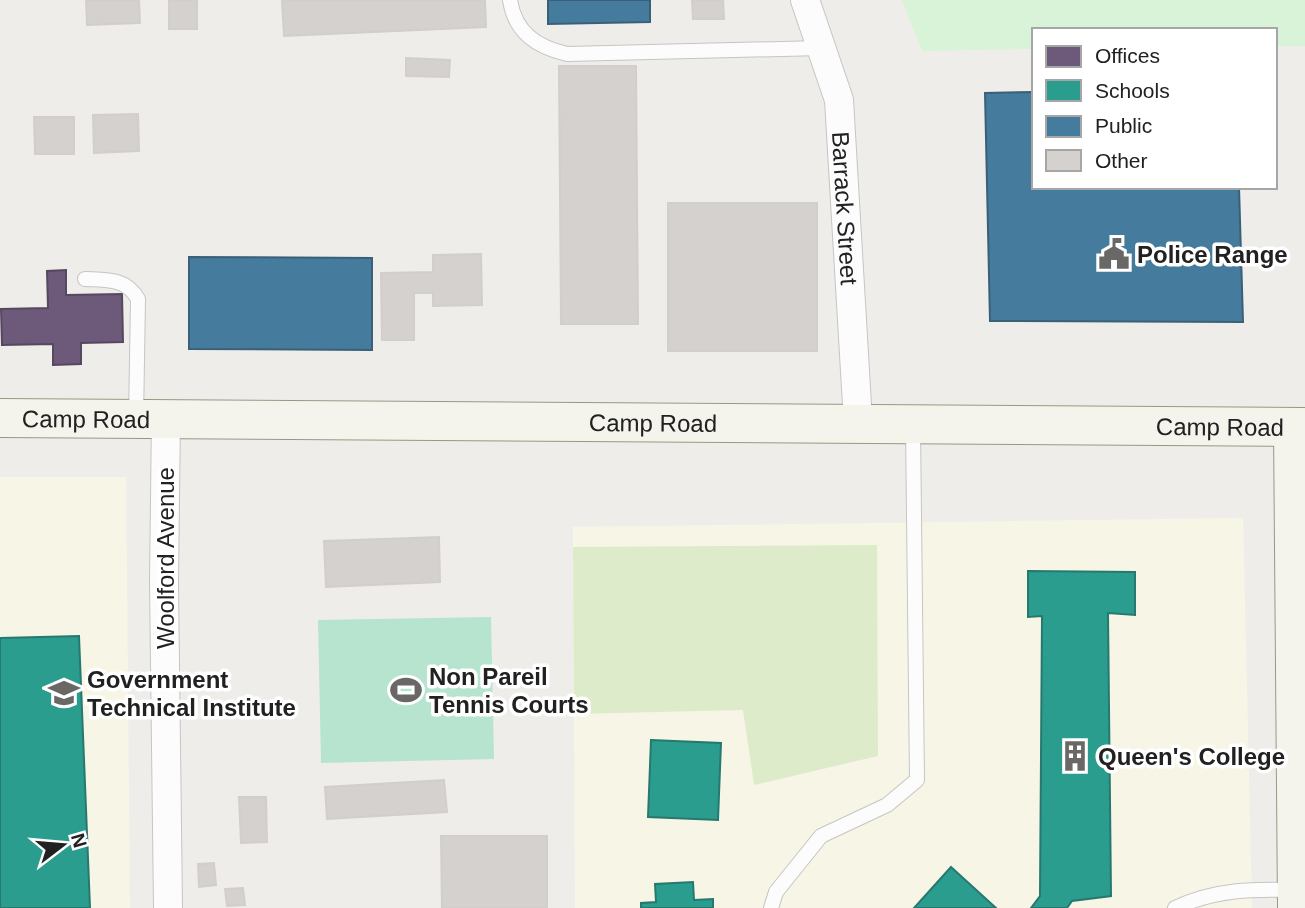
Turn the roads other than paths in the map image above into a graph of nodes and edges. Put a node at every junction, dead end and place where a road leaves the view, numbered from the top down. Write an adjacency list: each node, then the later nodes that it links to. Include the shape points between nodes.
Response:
1 (510, 0): 3 (lane, via 526,37 567,54)
2 (806, 0): 3 (street, Barrack Street)
3 (822, 48): 7 (street, Barrack Street, via 839,100)
4 (85, 279): 6 (lane, via 117,281 131,287 138,299)
5 (0, 418): 6 (main road, Camp Road)
6 (151, 418): 7 (main road, Camp Road); 11 (street, Woolford Avenue, via 165,477)
7 (858, 422): 8 (main road, Camp Road)
8 (913, 422): 9 (main road, Camp Road); 12 (lane, via 917,780 887,805 821,836 776,892)
9 (1299, 427): 10 (main road)
10 (1297, 899): 13 (lane, via 1240,889 1202,896)
11 (168, 908)
12 (771, 908)
13 (1175, 908)

